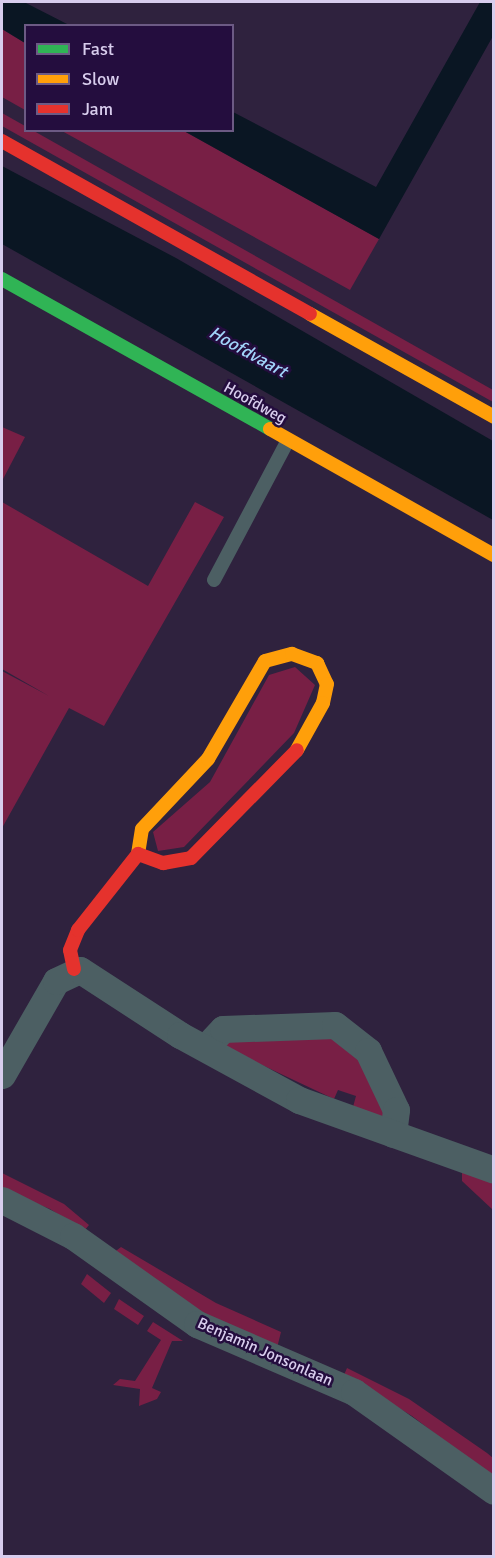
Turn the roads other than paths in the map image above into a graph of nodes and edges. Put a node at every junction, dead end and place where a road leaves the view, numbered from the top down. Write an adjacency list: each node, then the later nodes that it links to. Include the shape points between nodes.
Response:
1 (2, 141): 3 (street)
2 (2, 279): 4 (street, Hoofdweg)
3 (494, 417)
4 (288, 440): 5 (street, Hoofdweg); 6 (lane)
5 (494, 555)
6 (214, 580)
7 (138, 854): 7 (street, via 163,863 191,858 279,774 323,703 327,684 317,663 292,654 265,661 208,759 142,829); 8 (street, via 78,930 70,950)
8 (74, 969): 9 (street); 10 (street, via 56,981)
9 (205, 1048): 11 (street, via 298,1100); 11 (street, via 223,1029 335,1025 368,1051 396,1110)
10 (2, 1075)
11 (393, 1134): 12 (street)
12 (494, 1170)
13 (2, 1200): 14 (street, Benjamin Jonsonlaan, via 73,1236 197,1324 354,1392)
14 (494, 1491)

